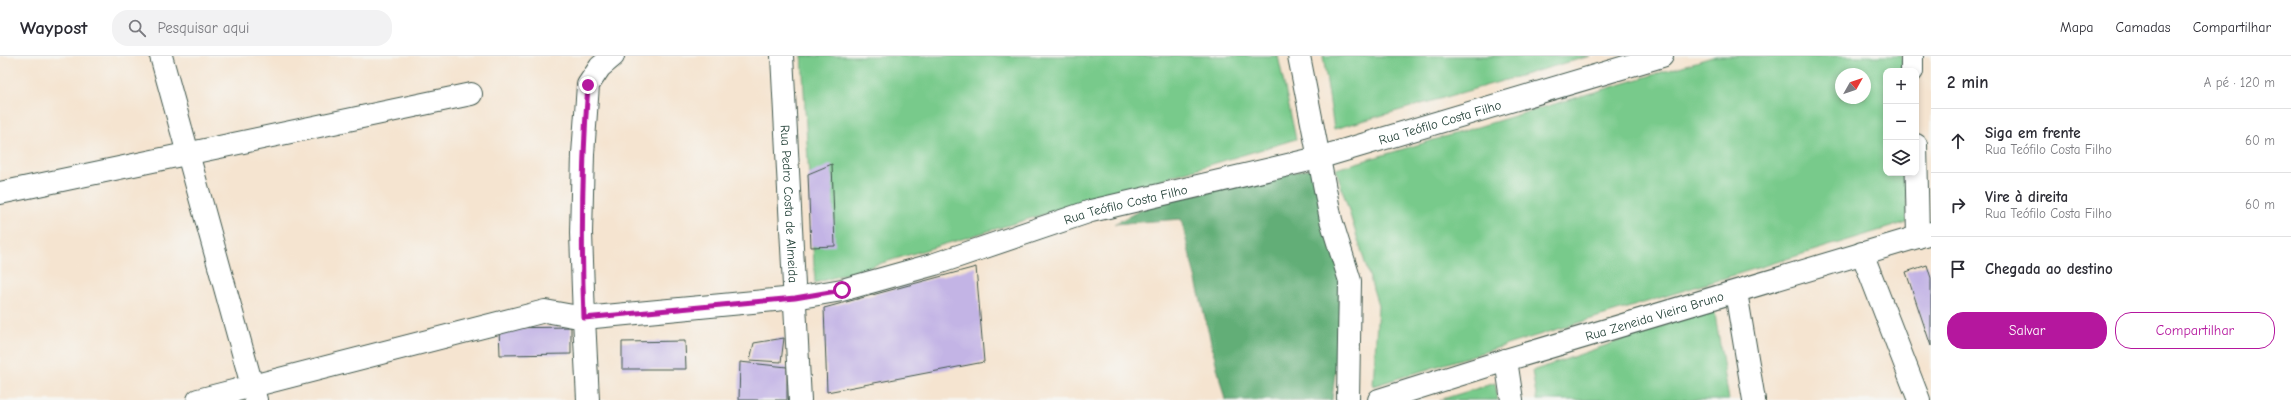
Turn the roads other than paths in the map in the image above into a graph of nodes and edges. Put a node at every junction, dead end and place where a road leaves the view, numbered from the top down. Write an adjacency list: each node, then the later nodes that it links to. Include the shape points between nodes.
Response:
1 (161, 56): 9 (street)
2 (782, 56): 16 (street, Rua Pedro Costa de Almeida)
3 (1299, 56): 10 (street)
4 (1662, 56): 10 (street, Rua Teófilo Costa Filho)
5 (1912, 56): 7 (street)
6 (604, 60): 17 (street, via 588,85 581,233)
7 (1912, 68)
8 (471, 94): 9 (street)
9 (188, 154): 12 (street); 19 (street)
10 (1318, 158): 16 (street, Rua Teófilo Costa Filho, via 1091,211 935,264 842,290); 23 (street, via 1331,220 1350,281)
11 (1919, 174): 13 (street)
12 (0, 193)
13 (1925, 235): 14 (street, Rua Zeneida Vieira Bruno)
14 (1862, 253): 15 (street, Rua Zeneida Vieira Bruno); 27 (street)
15 (1736, 292): 18 (street, Rua Zeneida Vieira Bruno); 26 (street)
16 (795, 298): 17 (street, Rua Teófilo Costa Filho); 22 (street, Rua Pedro Costa de Almeida)
17 (584, 318): 19 (street, Rua Teófilo Costa Filho, via 545,311); 21 (street)
18 (1506, 360): 24 (street, Rua Zeneida Vieira Bruno); 25 (street)
19 (254, 393): 20 (street, Rua Teófilo Costa Filho)
20 (198, 400)
21 (588, 400)
22 (800, 400)
23 (1348, 400)
24 (1379, 400)
25 (1512, 400)
26 (1754, 400)
27 (1919, 400)

